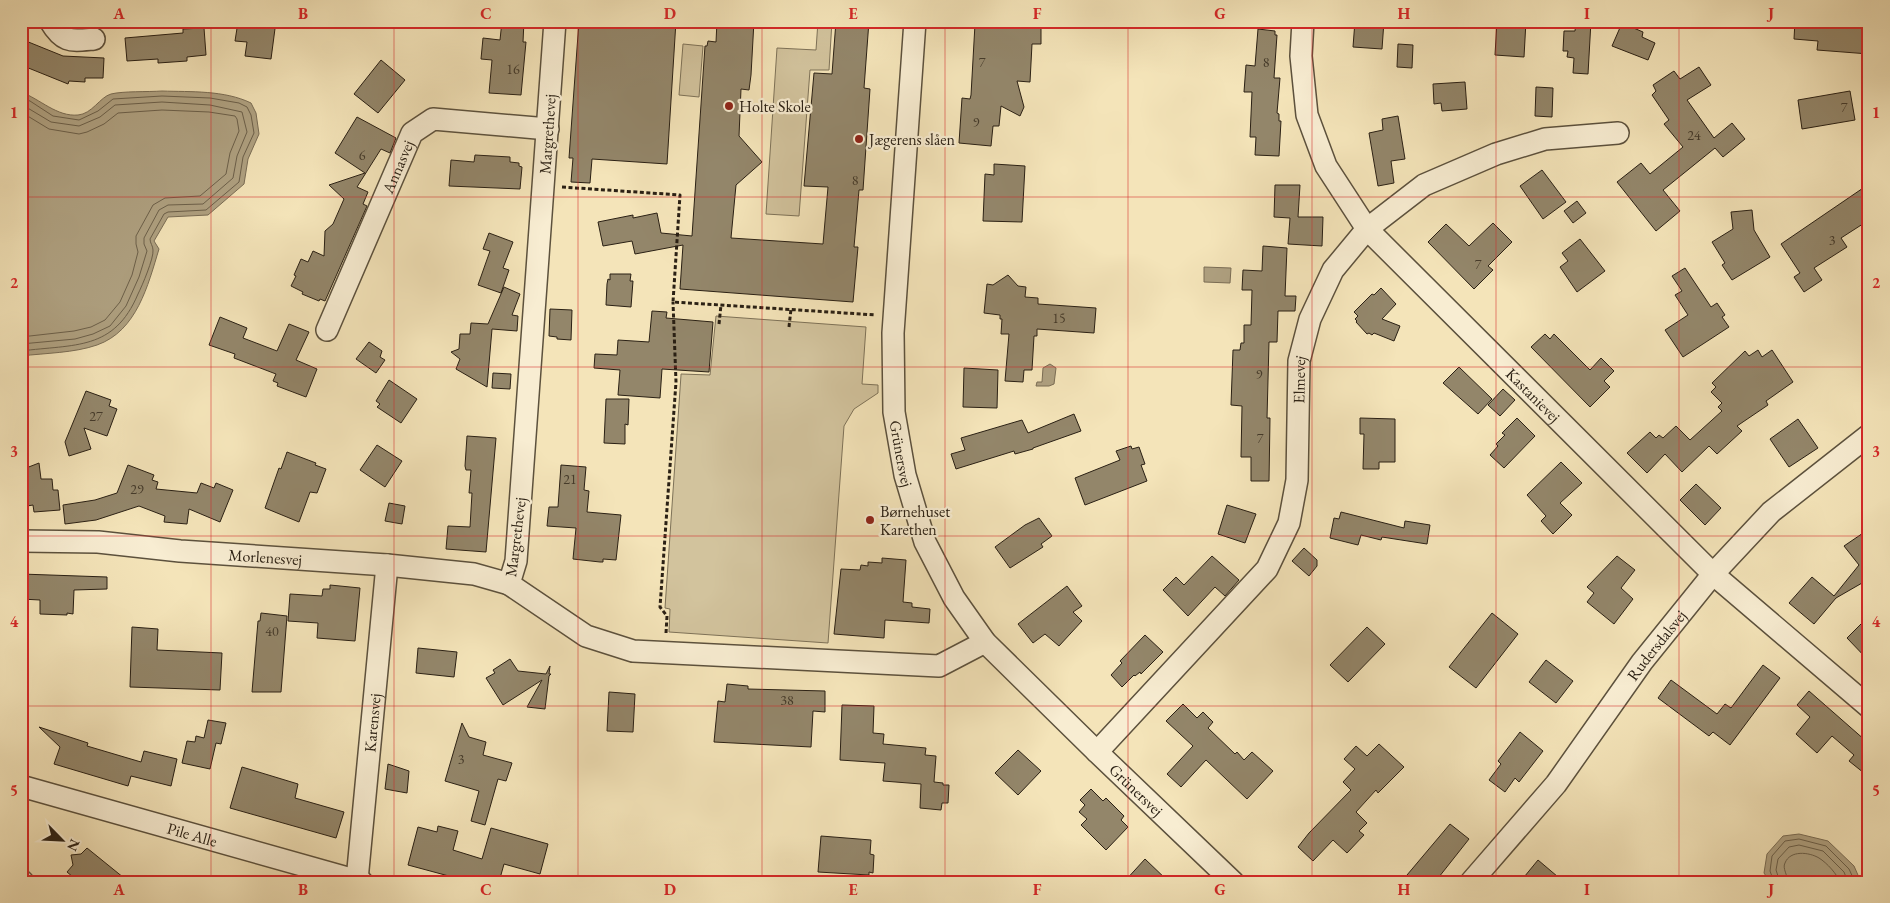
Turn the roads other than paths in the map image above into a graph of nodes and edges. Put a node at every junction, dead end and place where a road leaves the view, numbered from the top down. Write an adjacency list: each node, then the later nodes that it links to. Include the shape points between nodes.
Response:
1 (50, 21): 5 (street, via 64,38 71,41)
2 (555, 21): 6 (street, Margrethevej)
3 (915, 21): 15 (street, Grünersvej, via 895,316 894,412 905,475 925,542 954,598)
4 (1304, 21): 8 (street, Kastanievej, via 1301,56 1306,115 1326,166)
5 (94, 40)
6 (548, 129): 9 (street, Annasvej, via 433,119 412,132); 14 (street, Margrethevej, via 516,561)
7 (1618, 133): 8 (street, Elmevej, via 1545,139 1496,154 1424,185)
8 (1366, 229): 13 (street, Kastanievej); 17 (street, Elmevej, via 1334,270 1310,319 1299,361 1297,480 1289,523 1267,569)
9 (327, 330)
10 (1869, 435): 13 (street, Rudersdalsvej, via 1771,512)
11 (21, 541): 12 (street, Morlenesvej, via 98,542)
12 (387, 565): 14 (street, Morlenesvej, via 474,574); 20 (street, Karensvej)
13 (1713, 574): 16 (street, Kastanievej); 19 (street, Rudersdalsvej, via 1642,662 1556,784)
14 (509, 584): 15 (street, Margrethevej, via 586,636 633,651 939,666)
15 (985, 642): 17 (street, Grünersvej)
16 (1869, 707)
17 (1097, 752): 21 (street, Grünersvej)
18 (21, 786): 20 (street, Pile Alle)
19 (1476, 880)
20 (360, 881)
21 (1233, 882)

